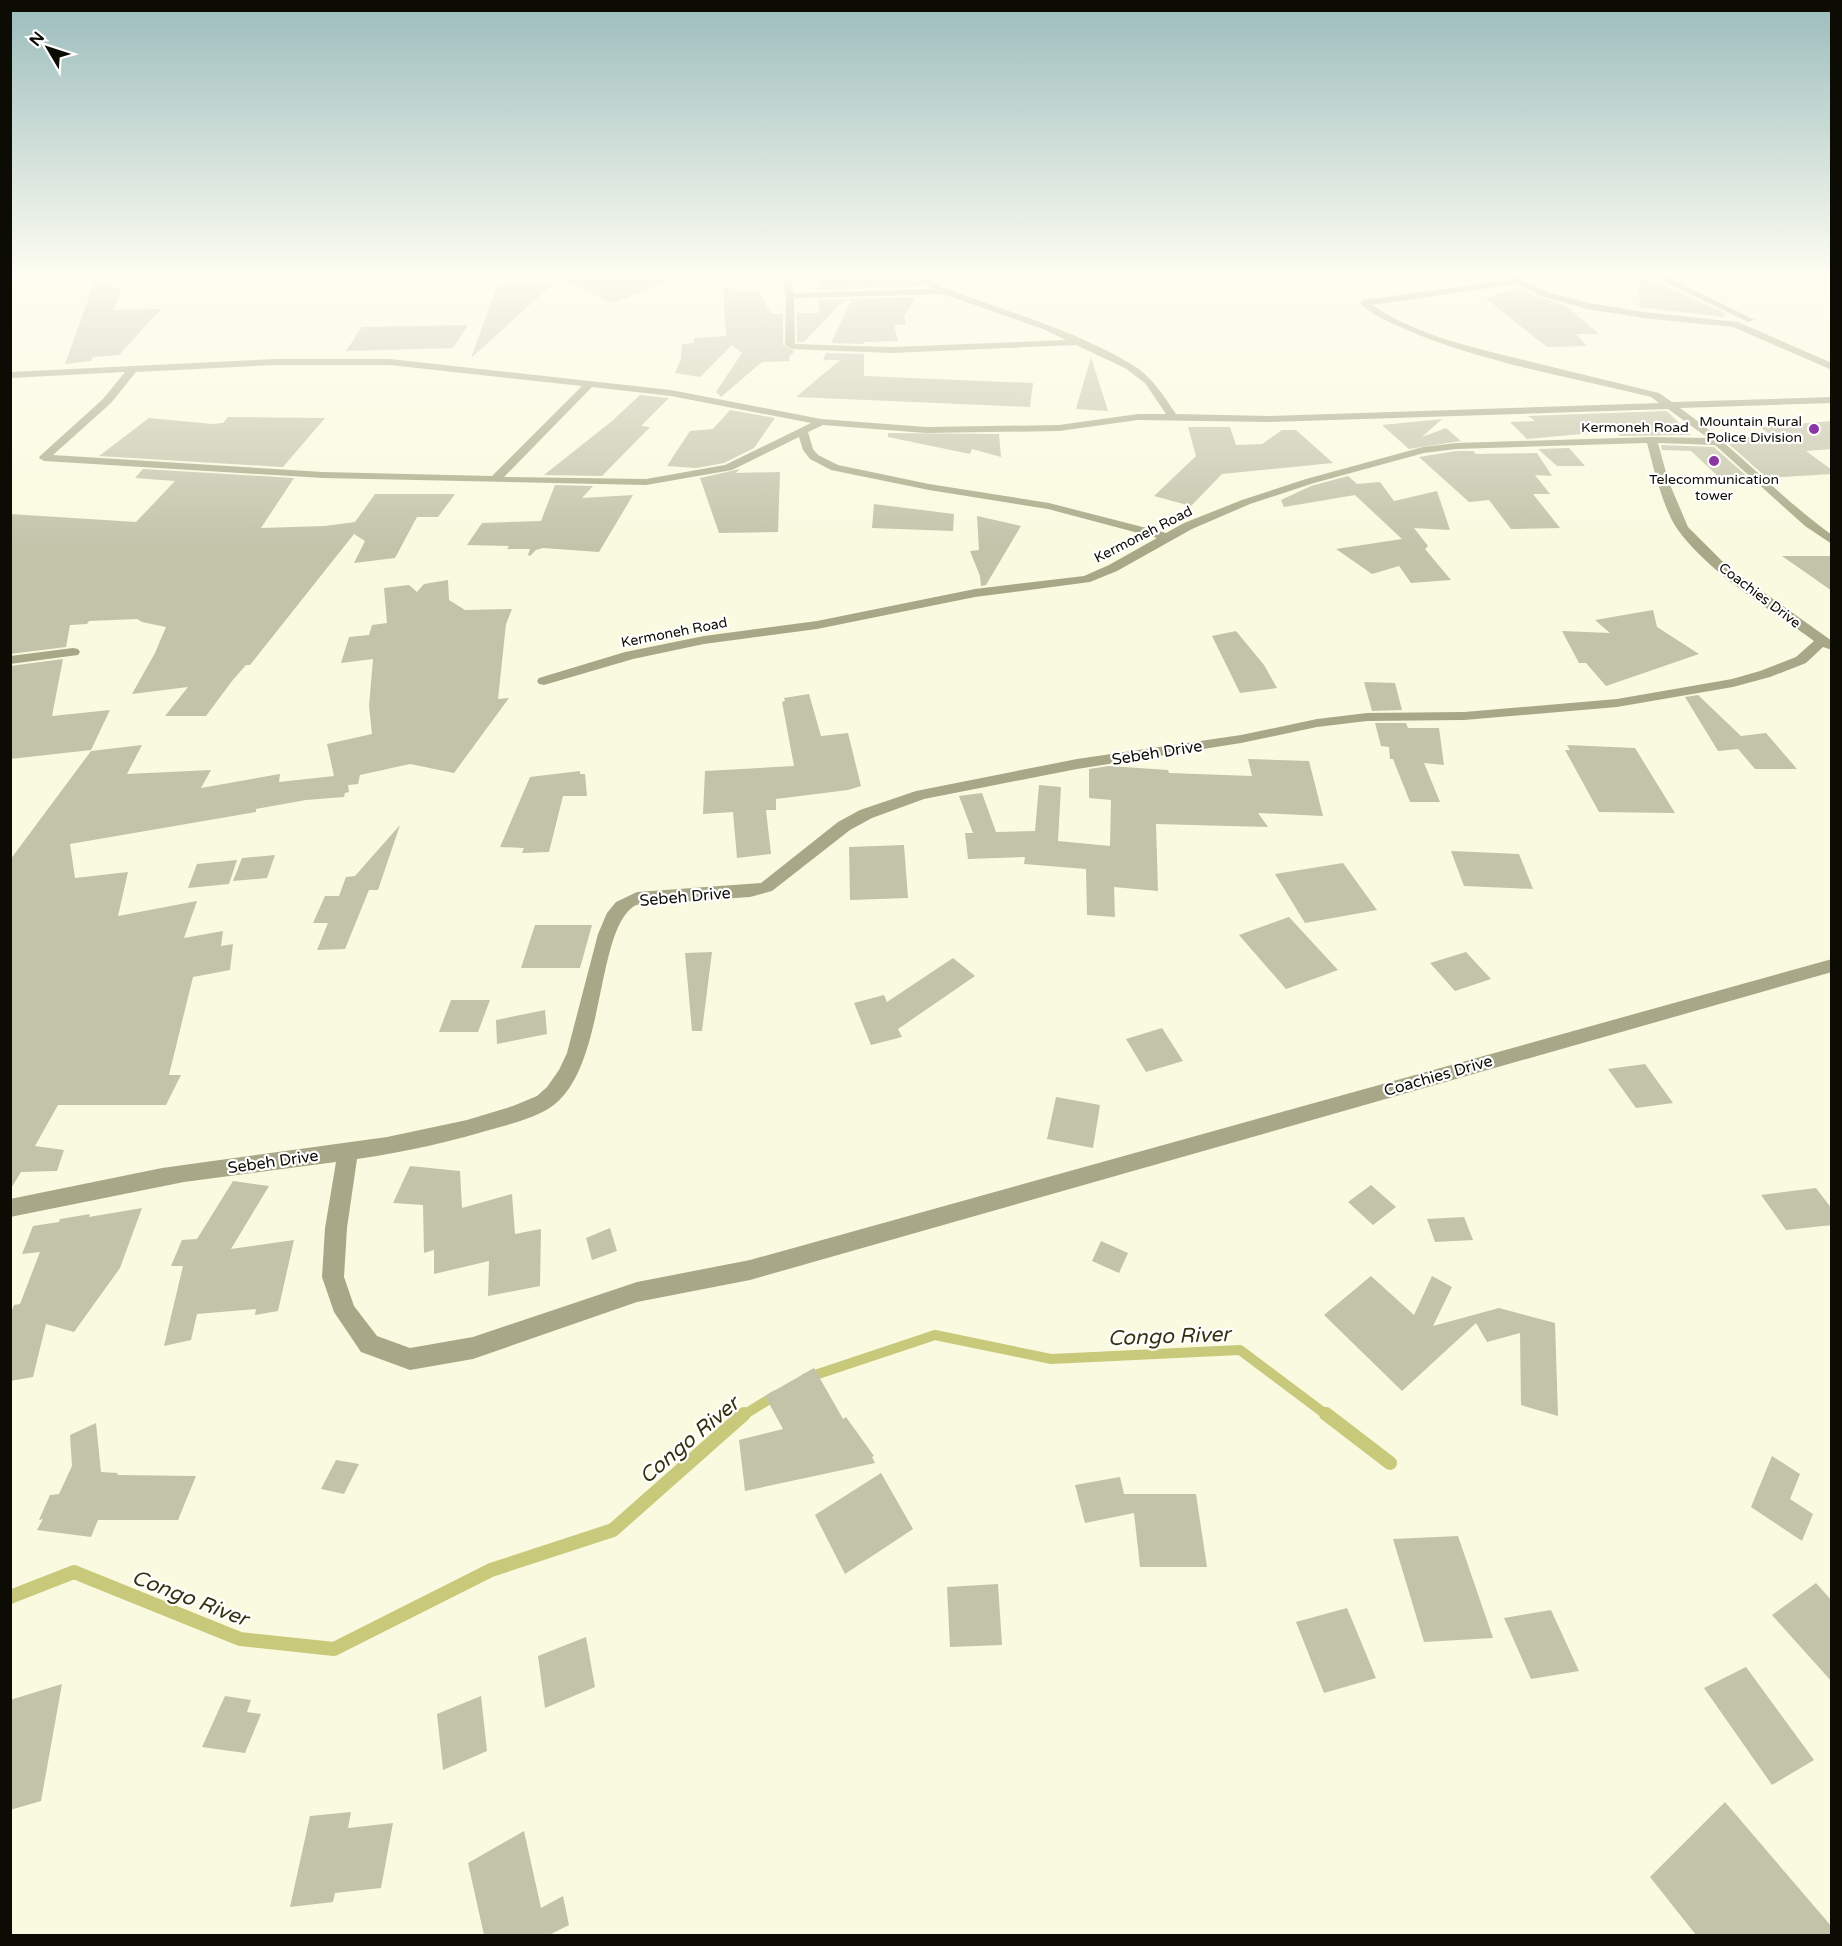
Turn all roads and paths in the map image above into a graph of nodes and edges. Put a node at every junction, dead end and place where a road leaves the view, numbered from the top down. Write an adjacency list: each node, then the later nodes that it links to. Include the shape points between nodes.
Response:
1 (208, 365): 5 (street)
2 (417, 365): 7 (street)
3 (1126, 365): 10 (street, via 1148,381)
4 (1529, 365): 9 (street, via 1647,392)
5 (134, 368): 6 (street); 15 (street, via 106,401 44,458 323,475)
6 (10, 375)
7 (591, 383): 11 (street, via 717,400); 15 (street)
8 (1832, 400): 9 (street)
9 (1672, 406): 10 (street, via 1270,419); 14 (street)
10 (1173, 417): 11 (street, via 1125,417 1059,428 900,429)
11 (821, 422): 12 (street)
12 (803, 432): 15 (street, via 728,468 661,480); 16 (street, via 814,457 835,468 1049,506)
13 (1652, 440): 14 (street, Kermoneh Road); 16 (street, Kermoneh Road, via 1423,450 1271,492); 18 (street, Coachies Drive, via 1662,480 1683,528 1724,570)
14 (1719, 442): 17 (street)
15 (495, 480)
16 (1166, 537): 21 (street, Kermoneh Road, via 1086,579 975,593 817,625 704,640 630,655)
17 (1832, 541)
18 (1827, 644): 23 (street, Sebeh Drive, via 1788,666 1733,683 1617,703 1317,723 921,795 844,826 766,887 637,898 623,904 598,964 567,1076 552,1094 536,1106 451,1134)
19 (73, 652): 20 (street)
20 (10, 660)
21 (544, 681)
22 (1832, 965): 23 (street, Coachies Drive, via 750,1270 637,1292 473,1348 410,1359 369,1344 345,1311 333,1276)
23 (348, 1150): 24 (street, Sebeh Drive, via 181,1174)
24 (10, 1208)

